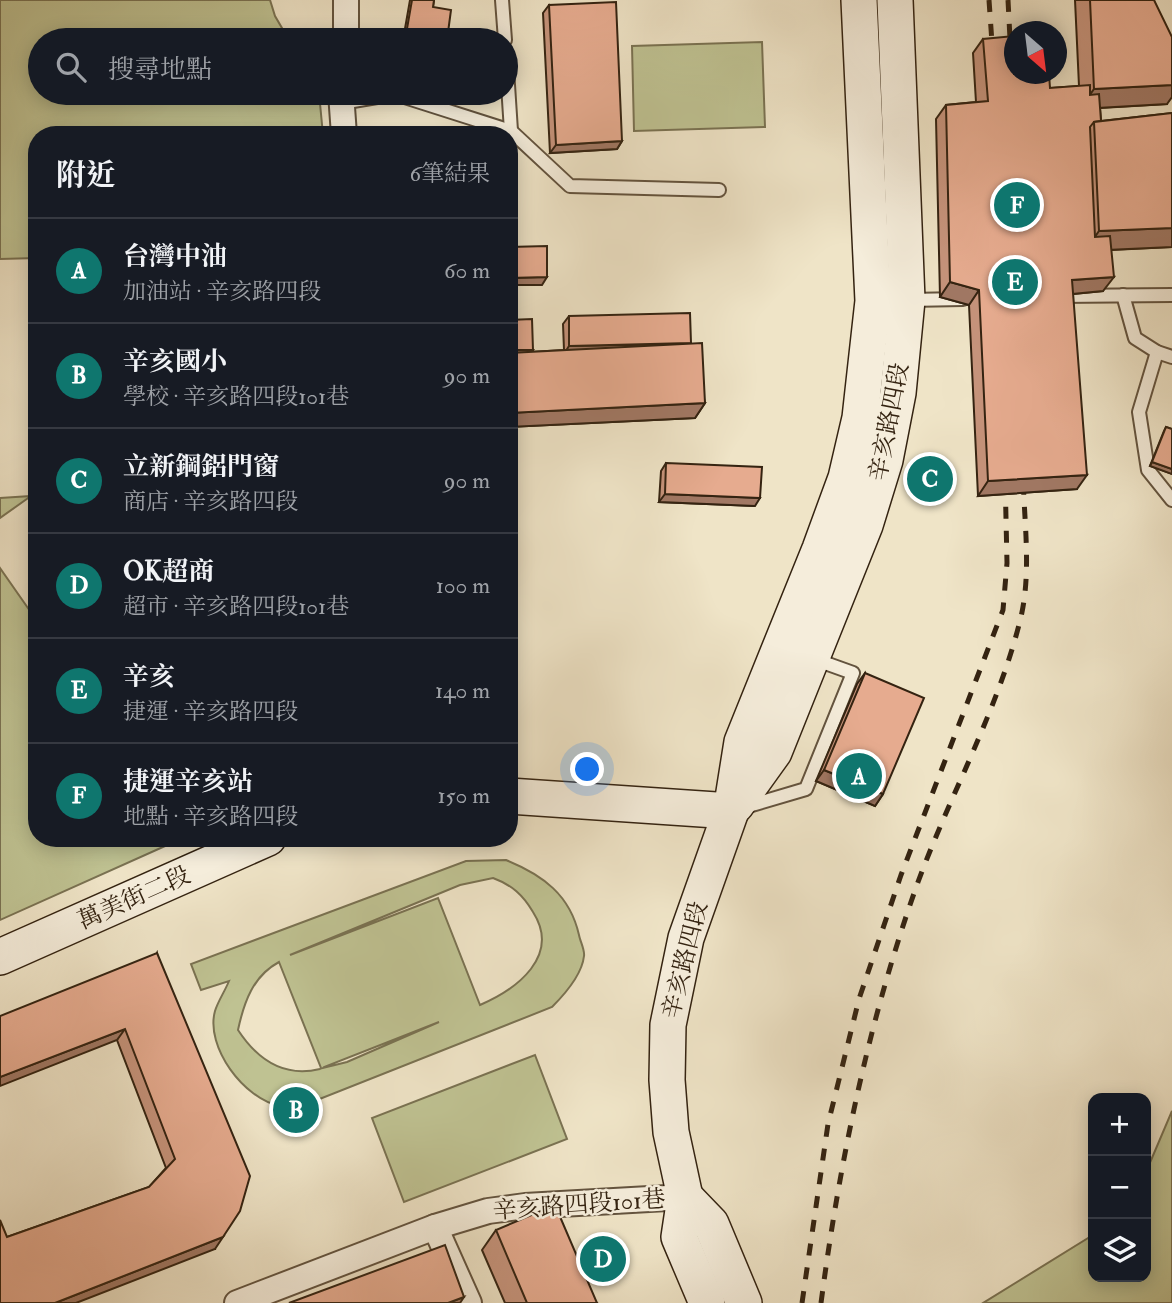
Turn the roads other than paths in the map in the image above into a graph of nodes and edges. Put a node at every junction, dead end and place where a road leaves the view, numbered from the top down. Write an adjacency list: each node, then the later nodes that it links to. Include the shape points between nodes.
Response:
1 (346, 0): 5 (street)
2 (502, 0): 6 (lane)
3 (859, 0): 19 (main road, 辛亥路四段)
4 (895, 0): 19 (main road, 辛亥路四段)
5 (346, 28)
6 (504, 28)
7 (342, 105): 10 (street)
8 (429, 105): 11 (lane)
9 (509, 105): 12 (lane)
10 (343, 126)
11 (495, 126)
12 (511, 126)
13 (518, 138): 14 (lane, via 570,186)
14 (719, 190)
15 (1123, 295): 16 (lane); 17 (lane); 20 (lane, via 1135,338)
16 (1172, 295)
17 (1045, 297)
18 (981, 298): 19 (lane)
19 (890, 301): 23 (main road, 辛亥路四段, via 898,393 885,460 866,525); 25 (main road, 辛亥路四段, via 868,367 846,478 742,742)
20 (1157, 352): 21 (lane); 22 (lane, via 1139,412 1148,470)
21 (1172, 357)
22 (1172, 500)
23 (813, 658): 25 (main road, 辛亥路四段, via 774,752); 25 (lane, via 853,673 806,789)
24 (518, 797): 25 (main road)
25 (732, 811): 28 (main road, 辛亥路四段, via 686,938 668,1026 671,1132)
26 (248, 847): 27 (main road, 萬美街二段)
27 (0, 957)
28 (685, 1197): 29 (street, 辛亥路四段101巷, via 525,1206 488,1211); 32 (main road, 辛亥路四段, via 679,1237); 33 (main road, via 711,1224)
29 (435, 1227): 30 (street, 辛亥路四段101巷); 31 (street)
30 (237, 1303)
31 (469, 1303)
32 (707, 1303)
33 (744, 1303)

